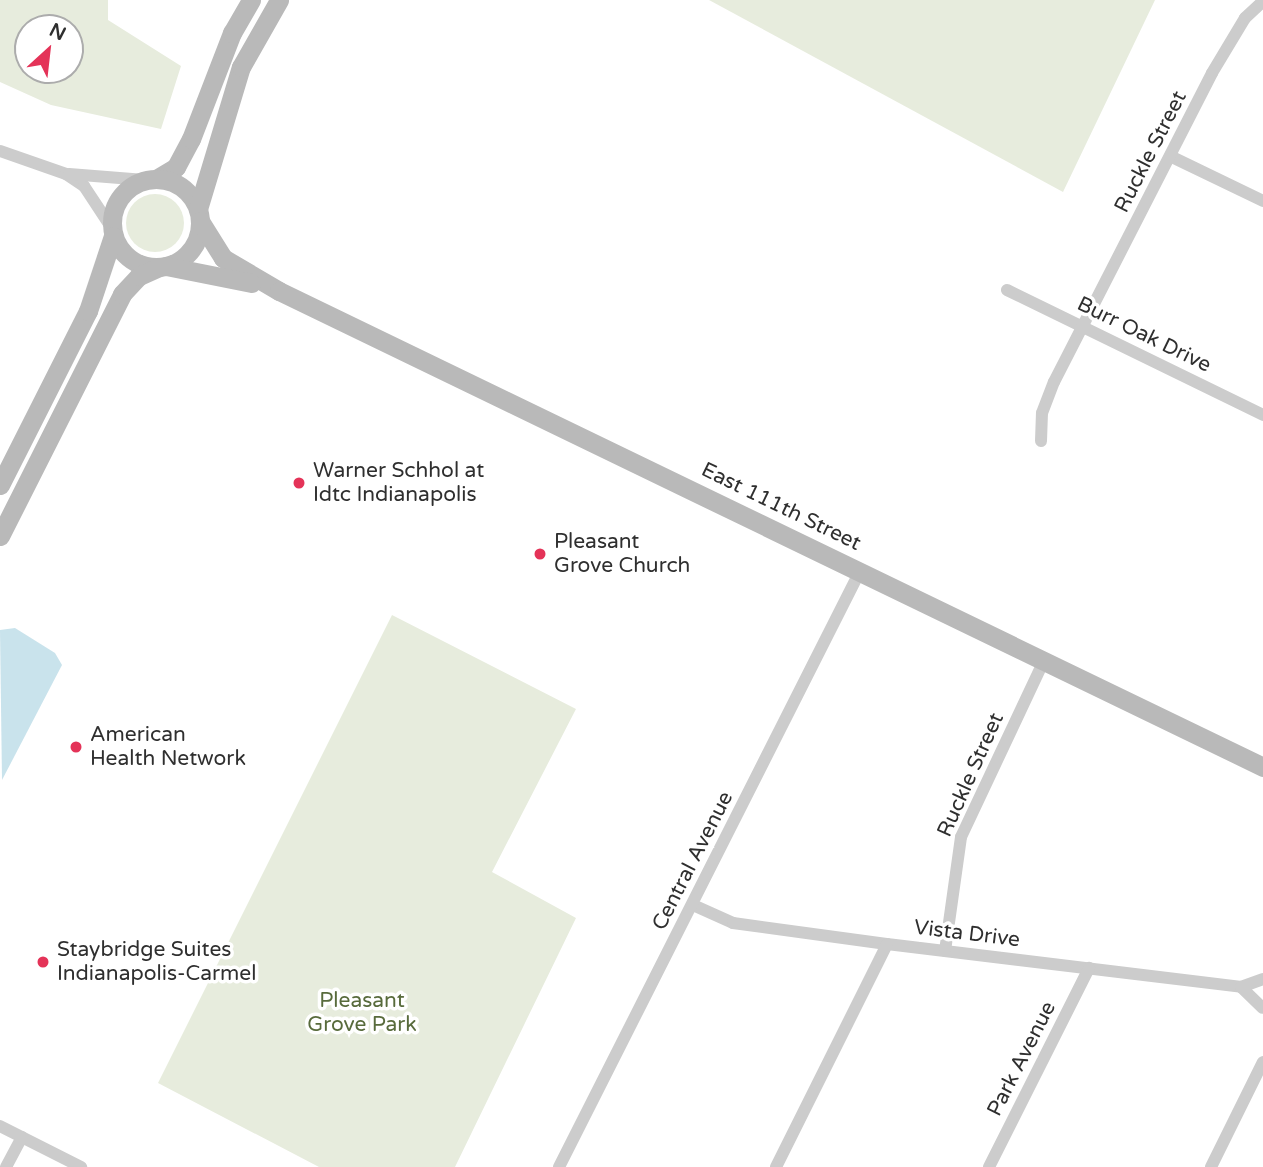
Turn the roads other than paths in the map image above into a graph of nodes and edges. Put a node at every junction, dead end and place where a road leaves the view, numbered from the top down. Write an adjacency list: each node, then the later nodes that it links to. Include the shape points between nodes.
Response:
1 (251, 0): 7 (main road, via 232,33 176,167)
2 (279, 0): 9 (main road, via 237,77)
3 (1263, 1): 5 (street, Ruckle Street, via 1234,34)
4 (0, 151): 6 (street)
5 (1172, 157): 8 (street); 14 (street, Ruckle Street)
6 (66, 174): 7 (street); 10 (street, via 93,194)
7 (152, 179): 9 (main road, via 183,188); 10 (main road, via 134,184 116,202)
8 (1263, 201)
9 (199, 215): 11 (main road, via 191,249); 13 (main road, East 111th Street, via 223,258)
10 (112, 231): 11 (main road, via 131,259); 17 (main road, via 88,311)
11 (163, 266): 13 (main road, East 111th Street, via 218,273); 18 (main road, via 143,273 122,294)
12 (1007, 290): 14 (street, Burr Oak Drive)
13 (279, 291): 19 (main road, East 111th Street)
14 (1083, 327): 15 (street, Burr Oak Drive); 16 (street, Ruckle Street, via 1047,400)
15 (1263, 415)
16 (1041, 441)
17 (0, 485)
18 (0, 536)
19 (860, 571): 20 (main road, East 111th Street); 22 (street, Central Avenue)
20 (1044, 661): 21 (main road, East 111th Street); 24 (street, Ruckle Street, via 961,838)
21 (1263, 767)
22 (693, 905): 23 (street, Vista Drive, via 733,923); 34 (street, Central Avenue)
23 (887, 944): 24 (street, Vista Drive); 35 (street)
24 (945, 951): 25 (street, Vista Drive)
25 (1089, 968): 27 (street, Vista Drive); 36 (street, Park Avenue)
26 (1263, 979): 27 (street, Vista Drive)
27 (1241, 987): 28 (street)
28 (1263, 1009)
29 (1263, 1062): 37 (street)
30 (0, 1126): 31 (street)
31 (22, 1137): 32 (street); 33 (street)
32 (6, 1167)
33 (80, 1167)
34 (559, 1167)
35 (776, 1167)
36 (989, 1167)
37 (1211, 1167)

